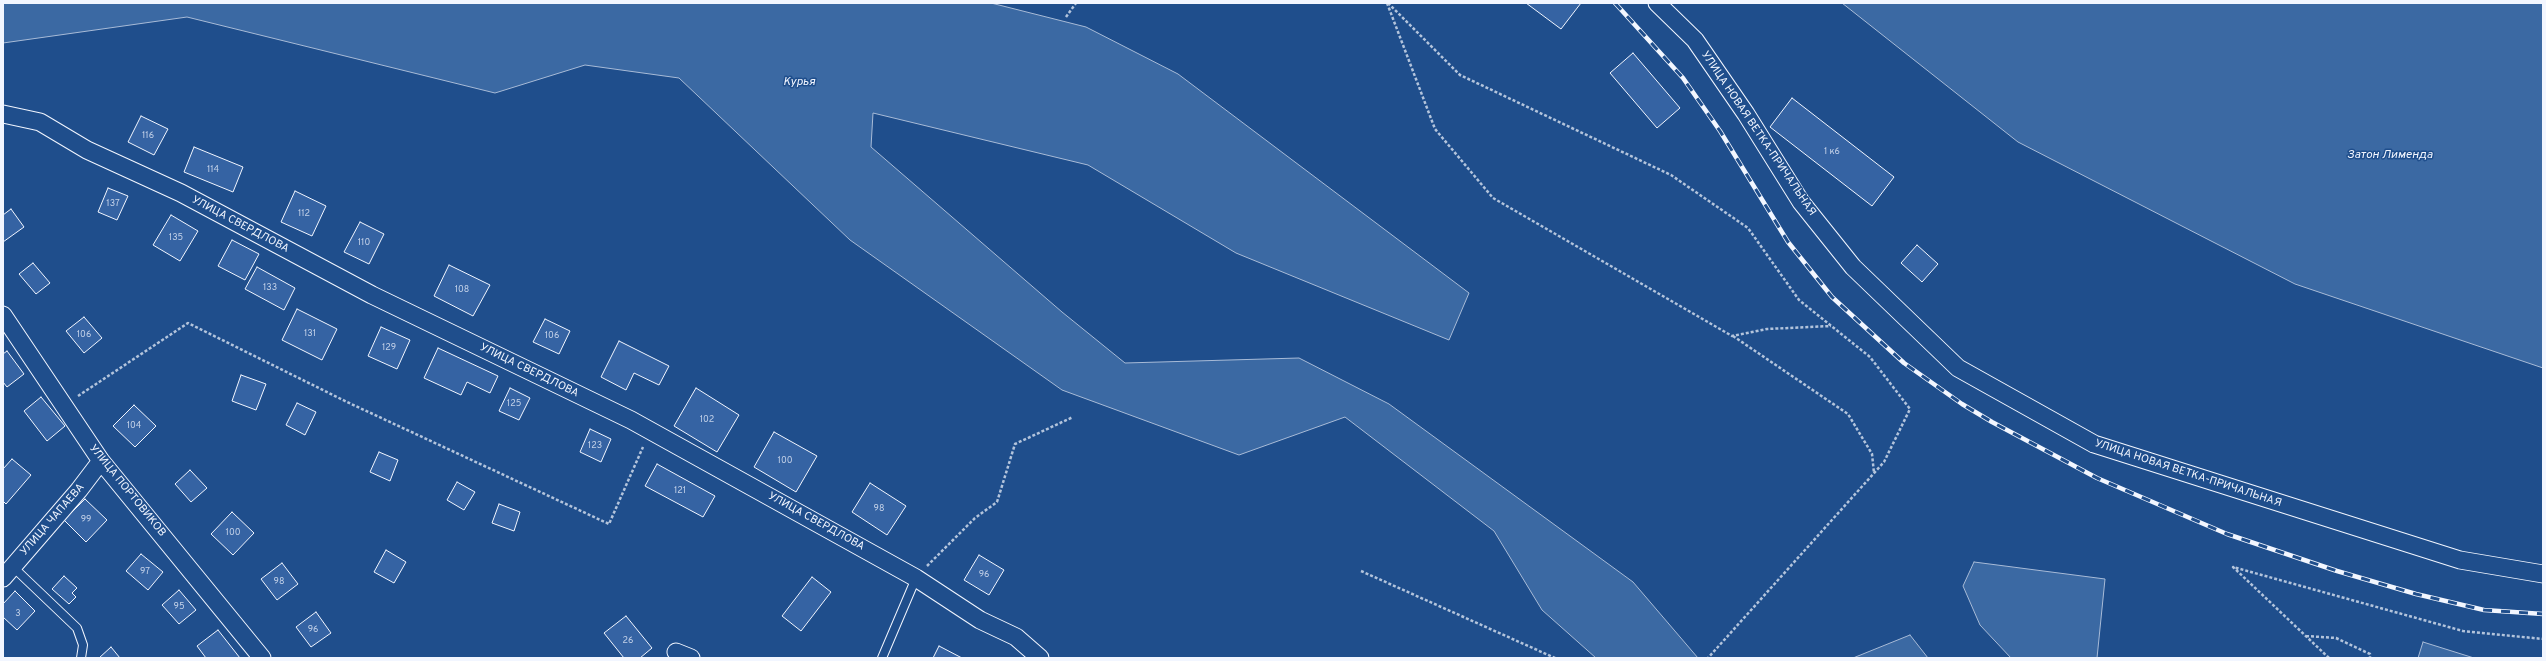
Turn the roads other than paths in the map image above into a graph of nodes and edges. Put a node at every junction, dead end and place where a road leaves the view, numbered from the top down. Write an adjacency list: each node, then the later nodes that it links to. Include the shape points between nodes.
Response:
1 (1657, 3): 6 (street, УЛИЦА НОВАЯ ВЕТКА-ПРИЧАЛЬНАЯ, via 1695,40 1746,114 1801,202 1853,267 1958,368 2094,444 2460,560)
2 (3, 114): 7 (street, УЛИЦА СВЕРДЛОВА, via 40,122 87,150 182,193 372,295 651,430)
3 (3, 314): 4 (street, УЛИЦА ПОРТОВИКОВ)
4 (101, 461): 5 (street, УЛИЦА ЧАПАЕВА, via 79,490); 9 (street, УЛИЦА ПОРТОВИКОВ)
5 (6, 567): 8 (lane, via 77,628 83,645)
6 (2543, 574)
7 (916, 578): 10 (lane); 11 (street, УЛИЦА СВЕРДЛОВА, via 980,620 1016,637)
8 (81, 658)
9 (262, 658)
10 (882, 658)
11 (1040, 658)

